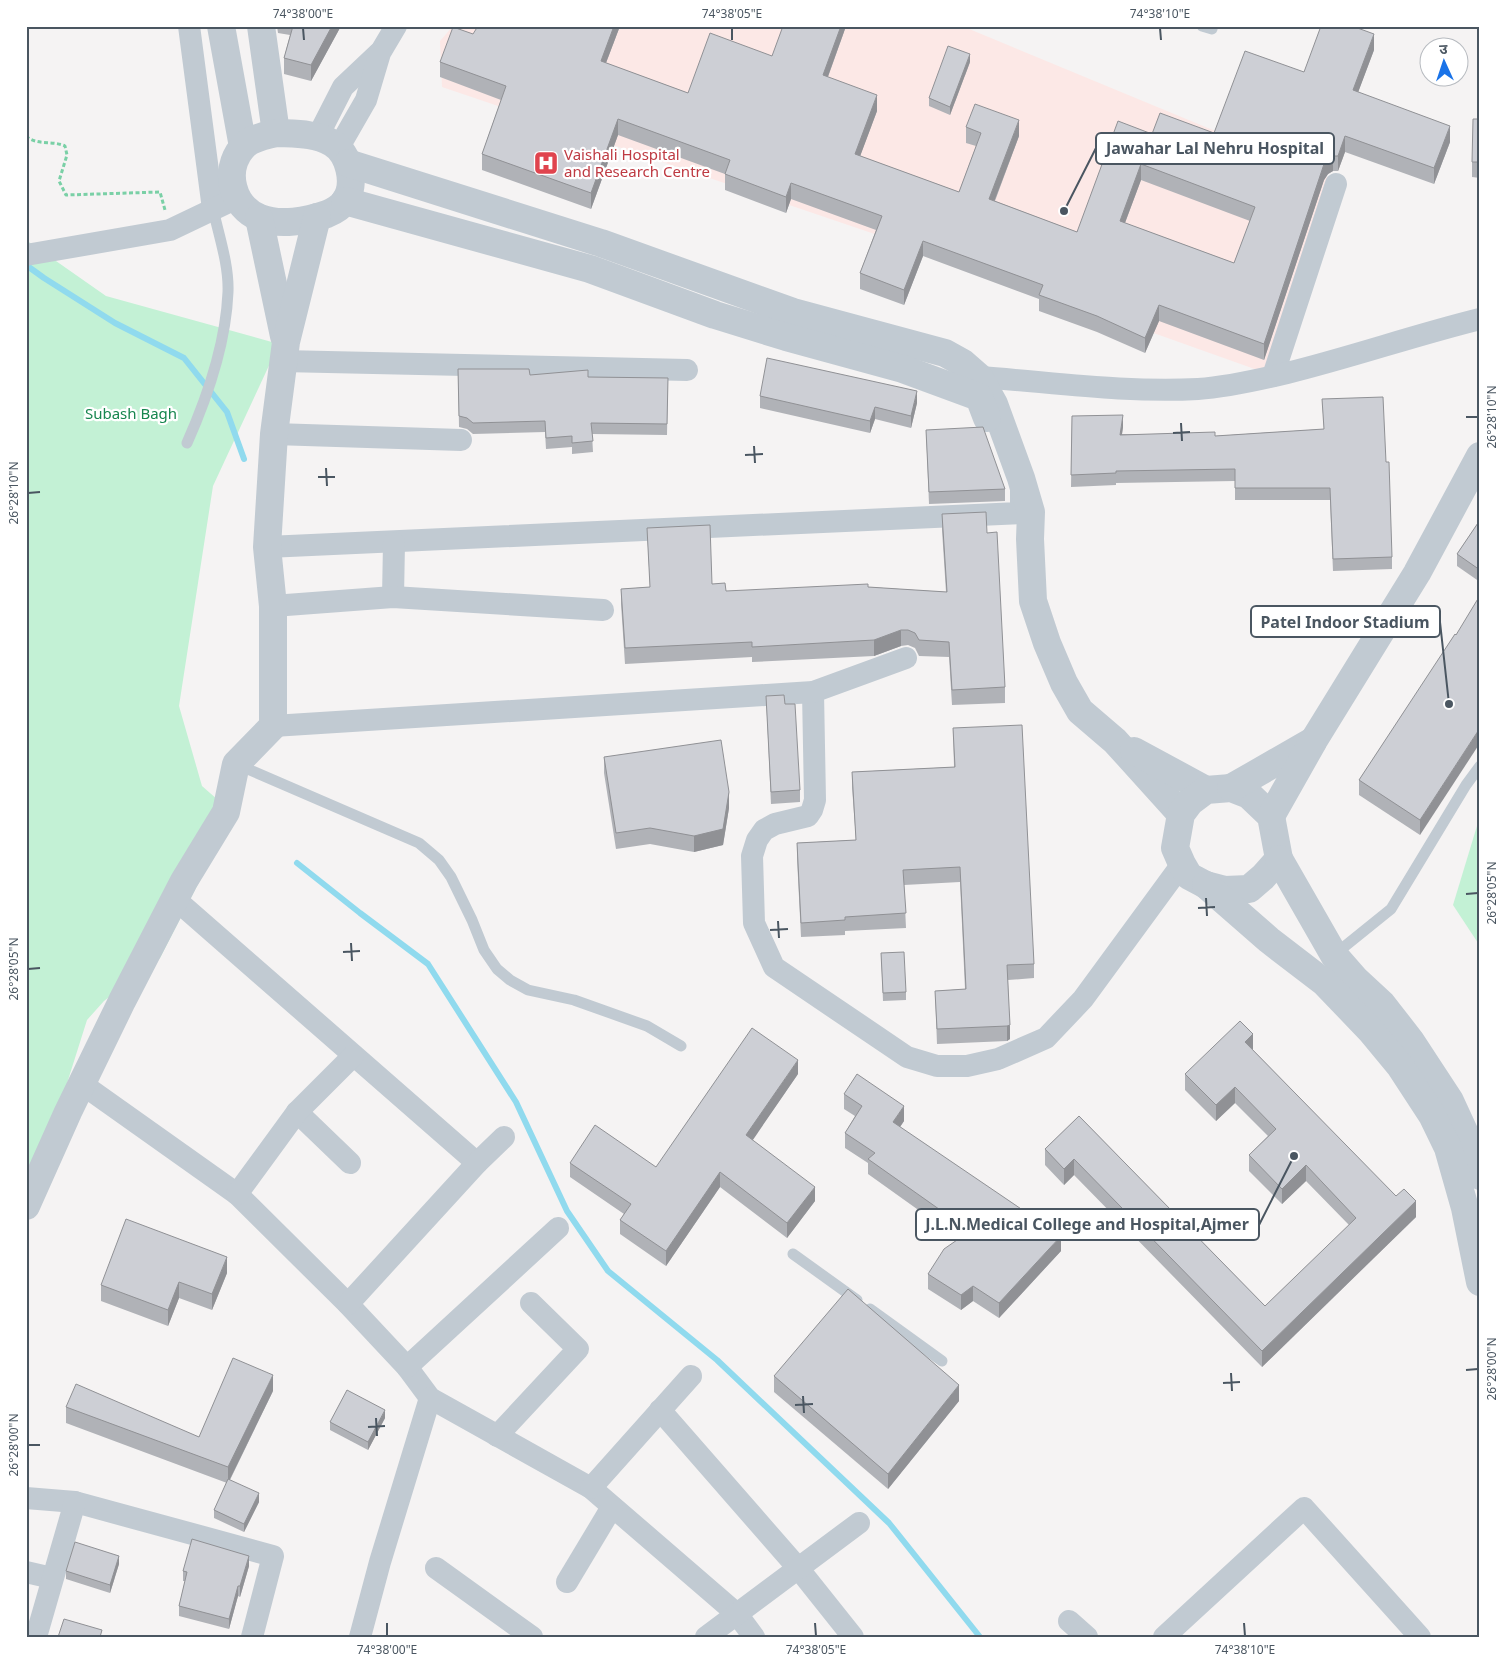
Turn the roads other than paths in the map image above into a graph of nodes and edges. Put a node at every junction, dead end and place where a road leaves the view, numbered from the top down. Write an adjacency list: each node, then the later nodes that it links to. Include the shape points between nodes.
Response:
1 (188, 26): 10 (street)
2 (221, 26): 6 (street)
3 (261, 26): 5 (street)
4 (396, 26): 7 (street, via 380,53 343,87)
5 (276, 134): 6 (street, via 257,138); 7 (street)
6 (243, 147): 10 (street, via 235,161)
7 (335, 149): 9 (street, via 350,184); 13 (street)
8 (1336, 184): 20 (street)
9 (345, 201): 11 (street, via 334,211); 15 (street)
10 (225, 204): 12 (street, via 244,208); 14 (street, via 170,230); 24 (lane, via 224,256 228,291 224,319 201,410)
11 (317, 217): 12 (street, via 278,222); 18 (street)
12 (259, 218): 18 (street)
13 (601, 243): 15 (street); 17 (street)
14 (26, 255)
15 (590, 269): 17 (street, via 715,315)
16 (1480, 320): 20 (street)
17 (790, 325): 21 (street, via 945,353 963,363); 27 (street, via 979,397)
18 (284, 352): 19 (street); 22 (street)
19 (687, 370)
20 (1273, 376): 21 (street, via 1198,389 1123,388)
21 (979, 378): 26 (street, via 994,404)
22 (274, 434): 23 (street); 30 (street)
23 (461, 440)
24 (187, 443)
25 (1480, 456): 37 (street, via 1417,573)
26 (1021, 478): 27 (street); 28 (street, via 1031,512)
27 (1021, 513): 28 (street); 29 (street)
28 (1030, 539): 38 (street, via 1033,601 1047,643 1080,711)
29 (394, 543): 30 (street); 31 (street)
30 (267, 548): 32 (street)
31 (393, 597): 32 (street); 33 (street)
32 (273, 606): 36 (street)
33 (603, 610)
34 (906, 658): 35 (street)
35 (813, 692): 36 (street); 45 (street, via 815,800 808,816 775,824 764,830 757,840 752,856 754,923 774,967 908,1057 937,1066 967,1066 998,1059 1046,1038 1083,999)
36 (273, 726): 39 (street)
37 (1314, 740): 41 (street); 43 (street)
38 (1115, 741): 41 (street); 42 (street)
39 (236, 764): 47 (street, via 226,812); 49 (lane, via 420,843 447,872 484,950 497,969 510,980 528,990 574,1000 647,1026)
40 (1480, 766): 48 (lane, via 1391,909)
41 (1218, 789): 42 (street, via 1190,802); 43 (street, via 1249,795)
42 (1181, 814): 45 (street, via 1175,848)
43 (1271, 816): 44 (street)
44 (1279, 859): 46 (street, via 1249,889 1226,890); 48 (street)
45 (1182, 864): 46 (street, via 1189,876)
46 (1206, 885): 61 (street, via 1326,983 1400,1066 1432,1115 1448,1148 1465,1208)
47 (175, 899): 50 (street); 51 (street)
48 (1334, 956): 56 (street, via 1382,1004 1410,1040 1450,1101 1474,1153)
49 (681, 1046)
50 (353, 1056): 52 (street); 55 (street)
51 (82, 1084): 57 (street); 58 (street)
52 (296, 1112): 54 (street); 57 (street)
53 (504, 1137): 55 (street)
54 (350, 1163)
55 (477, 1163): 62 (street)
56 (1480, 1176)
57 (237, 1194): 62 (street)
58 (26, 1206)
59 (558, 1228): 65 (street)
60 (793, 1254): 64 (lane)
61 (1480, 1282)
62 (348, 1304): 65 (street)
63 (531, 1304): 69 (street, via 578,1349)
64 (942, 1361)
65 (407, 1366): 67 (street)
66 (691, 1376): 68 (street)
67 (430, 1398): 69 (street); 85 (street)
68 (660, 1410): 70 (street); 76 (street)
69 (497, 1436): 70 (street)
70 (591, 1488): 73 (street)
71 (26, 1498): 72 (street)
72 (75, 1502): 78 (street); 84 (street, via 274,1556)
73 (612, 1507): 79 (street); 80 (street)
74 (859, 1523): 76 (street)
75 (436, 1568): 82 (street)
76 (798, 1568): 80 (street); 89 (street)
77 (26, 1572): 78 (street)
78 (52, 1578): 83 (street)
79 (567, 1582)
80 (737, 1614): 87 (street); 88 (street)
81 (1069, 1621): 90 (street)
82 (503, 1627): 86 (street)
83 (36, 1637)
84 (252, 1637)
85 (360, 1637)
86 (532, 1637)
87 (706, 1637)
88 (754, 1637)
89 (853, 1637)
90 (1087, 1637)
91 (1164, 1637): 92 (street, via 1304,1508)
92 (1420, 1637)

